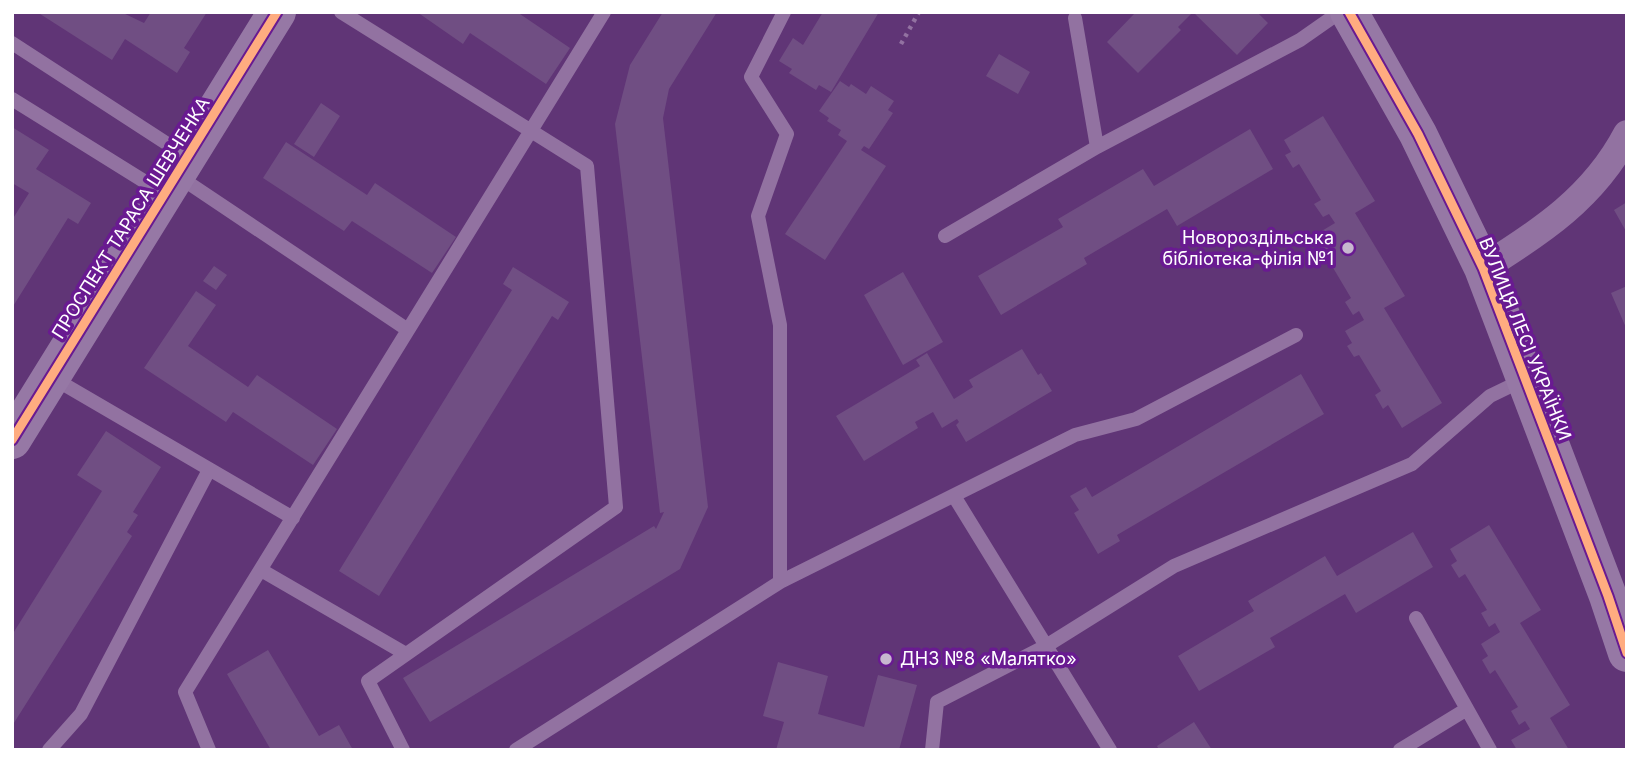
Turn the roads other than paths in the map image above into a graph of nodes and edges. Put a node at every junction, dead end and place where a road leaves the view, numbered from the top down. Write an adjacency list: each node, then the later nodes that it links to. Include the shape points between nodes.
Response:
1 (277, 12): 13 (street, ПРОСПЕКТ ТАРАСА ШЕВЧЕНКА)
2 (341, 12): 10 (lane)
3 (604, 12): 10 (lane)
4 (784, 12): 25 (lane, via 751,77 788,134 758,216 780,325)
5 (1340, 12): 12 (lane, via 1300,40)
6 (1349, 12): 15 (street, ВУЛИЦЯ ЛЕСІ УКРАЇНКИ, via 1418,134)
7 (1075, 18): 12 (lane)
8 (12, 43): 13 (lane)
9 (12, 99): 13 (lane)
10 (530, 131): 16 (lane); 30 (lane, via 587,166 616,507)
11 (1627, 135): 15 (street, via 1580,198 1544,230)
12 (1097, 147): 14 (lane)
13 (176, 175): 16 (lane); 18 (street, ПРОСПЕКТ ТАРАСА ШЕВЧЕНКА)
14 (945, 236)
15 (1483, 268): 19 (street, ВУЛИЦЯ ЛЕСІ УКРАЇНКИ)
16 (408, 330): 23 (lane)
17 (1296, 335): 22 (lane, via 1136,419 1075,435)
18 (51, 378): 20 (street, ПРОСПЕКТ ТАРАСА ШЕВЧЕНКА); 21 (lane)
19 (1526, 379): 26 (street, ВУЛИЦЯ ЛЕСІ УКРАЇНКИ); 28 (lane, via 1490,396 1412,464 1174,566)
20 (12, 440)
21 (209, 470): 23 (lane); 32 (lane, via 81,714)
22 (954, 496): 25 (lane); 28 (lane)
23 (293, 518): 24 (lane)
24 (261, 570): 30 (lane); 33 (lane, via 185,692)
25 (780, 582): 35 (lane)
26 (1620, 590): 29 (street, ВУЛИЦЯ ЛЕСІ УКРАЇНКИ)
27 (1416, 618): 31 (lane)
28 (1046, 646): 36 (lane, via 937,702); 37 (lane)
29 (1627, 653)
30 (406, 654): 34 (lane, via 368,681)
31 (1467, 709): 38 (lane); 39 (lane)
32 (49, 750)
33 (209, 750)
34 (403, 750)
35 (516, 750)
36 (932, 750)
37 (1110, 750)
38 (1400, 750)
39 (1490, 750)

